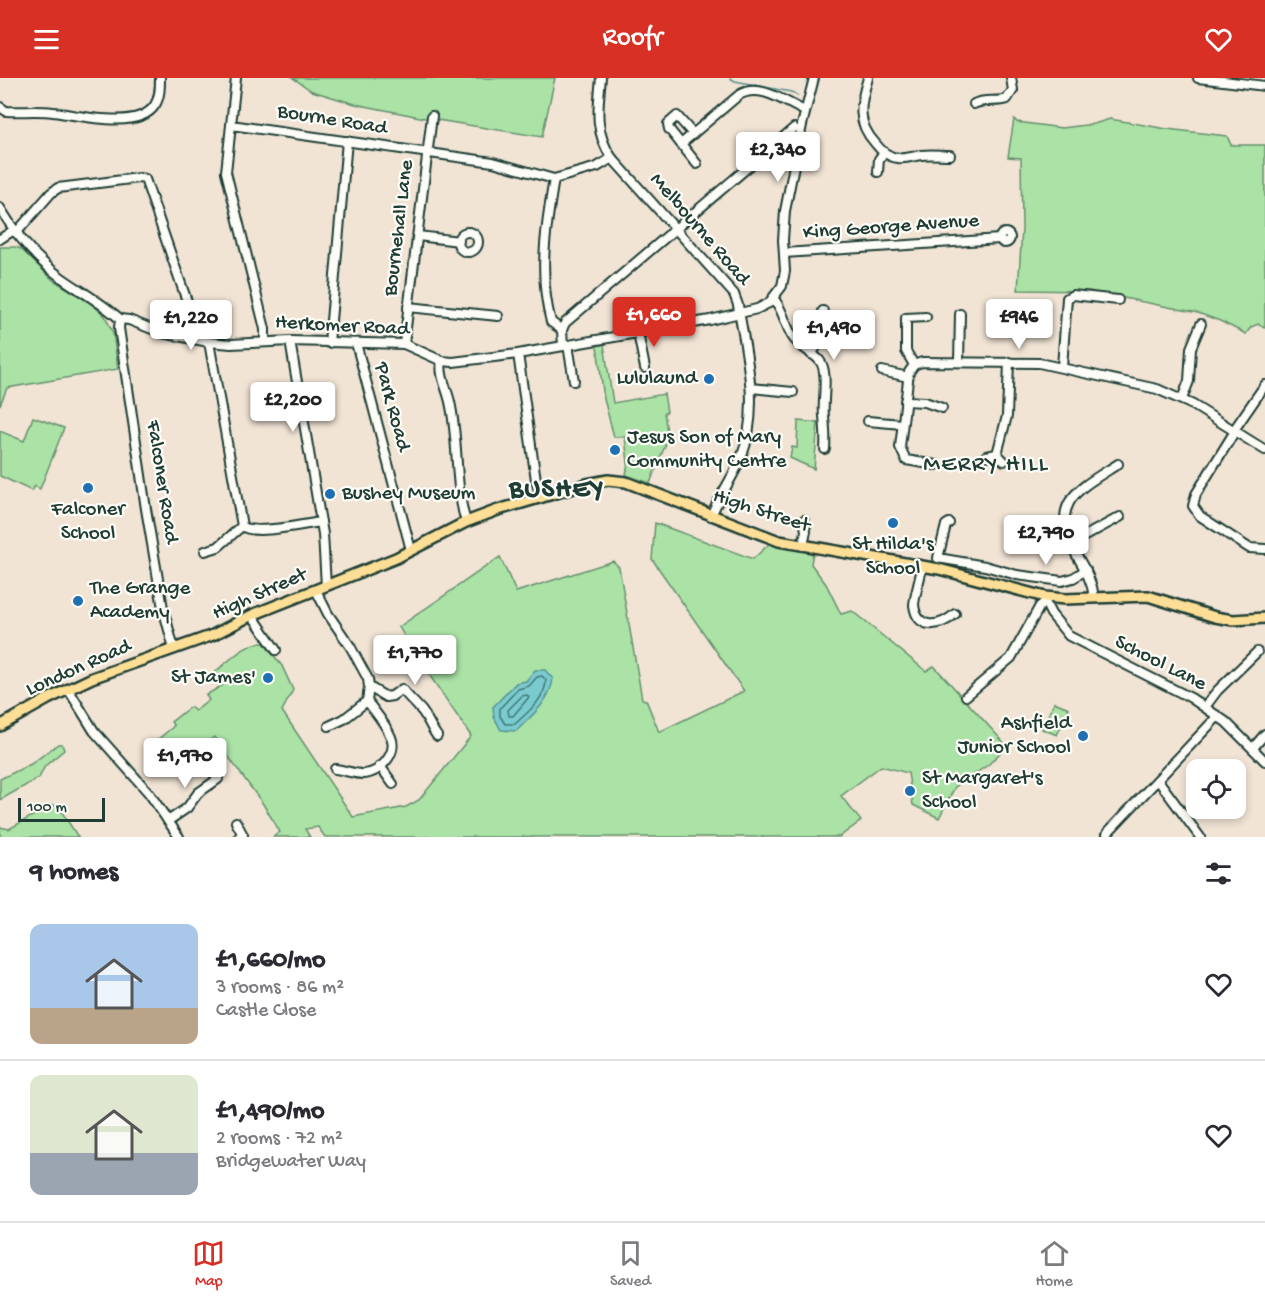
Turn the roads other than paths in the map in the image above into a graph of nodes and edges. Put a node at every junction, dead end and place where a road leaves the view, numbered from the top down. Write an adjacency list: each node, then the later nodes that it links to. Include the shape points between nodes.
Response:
1 (160, 78): 10 (street, via 154,106 137,118 103,119 6,111)
2 (236, 78): 13 (street)
3 (601, 78): 21 (street, Melbourne Road, via 598,125)
4 (814, 78): 11 (street)
5 (868, 78): 18 (street, via 861,119 866,132)
6 (1011, 78): 9 (street, via 1013,90 1007,99)
7 (1198, 78): 8 (street)
8 (1265, 86)
9 (974, 104)
10 (0, 107)
11 (805, 111): 15 (street, via 752,90 739,95); 32 (street, via 785,211)
12 (432, 116): 19 (street, Bournehall Lane)
13 (231, 125): 16 (street, Bourne Road); 50 (street, via 226,172)
14 (794, 128): 26 (street)
15 (693, 134): 17 (street); 17 (street, via 677,116 668,124)
16 (347, 141): 19 (street, Bourne Road); 53 (street)
17 (681, 144): 22 (street)
18 (884, 153): 20 (street, via 899,158); 23 (street, via 878,162)
19 (428, 154): 24 (street, via 493,162); 28 (street, Bournehall Lane)
20 (950, 154)
21 (612, 158): 24 (street, via 597,167); 26 (street, Melbourne Road)
22 (697, 164)
23 (878, 172)
24 (554, 179): 45 (street, via 545,234 545,282 551,322)
25 (0, 208): 27 (street)
26 (676, 229): 37 (street, Melbourne Road, via 734,294); 45 (street, via 568,320)
27 (15, 231): 29 (street); 42 (street, via 54,272); 48 (street, via 58,189 145,179 190,310 187,316 167,320)
28 (418, 236): 31 (street); 35 (street, Bournehall Lane)
29 (0, 239)
30 (999, 239): 32 (street, King George Avenue)
31 (459, 241)
32 (784, 253): 33 (street, via 782,286)
33 (774, 298): 37 (street, Herkomer Road, via 757,309); 58 (street, via 792,336)
34 (1118, 300): 63 (street, via 1073,295 1067,298)
35 (408, 307): 39 (street); 55 (street, Bournehall Lane)
36 (823, 311): 46 (street, via 822,321)
37 (739, 313): 49 (street, Herkomer Road); 69 (street, Melbourne Road)
38 (960, 314): 60 (street)
39 (471, 315): 40 (street); 43 (street)
40 (498, 316)
41 (926, 317): 62 (street, via 906,318 906,351)
42 (120, 319): 48 (street, Herkomer Road); 108 (street, Falconer Road, via 139,468 163,608)
43 (470, 324)
44 (1201, 324): 71 (street, via 1193,340 1189,381)
45 (562, 330): 56 (street)
46 (828, 331): 47 (street); 58 (street)
47 (849, 331)
48 (162, 333): 52 (street, Herkomer Road)
49 (638, 333): 56 (street, Herkomer Road); 64 (street)
50 (265, 340): 51 (street, Herkomer Road); 52 (street, Herkomer Road)
51 (290, 341): 53 (street, Herkomer Road); 88 (street)
52 (209, 342): 91 (street)
53 (329, 343): 54 (street, Herkomer Road)
54 (356, 343): 55 (street, Herkomer Road); 95 (street, Park Road)
55 (404, 344): 59 (street, Herkomer Road)
56 (566, 346): 57 (street, Herkomer Road); 67 (street)
57 (518, 354): 59 (street, Herkomer Road); 84 (street)
58 (811, 354): 77 (street, via 819,360 824,374)
59 (442, 361): 89 (street)
60 (959, 362): 61 (street); 62 (street, via 925,361)
61 (1009, 362): 63 (street); 79 (street, via 1007,416)
62 (914, 365): 66 (street)
63 (1062, 367): 71 (street, via 1157,389)
64 (645, 368)
65 (882, 371): 66 (street)
66 (908, 377): 72 (street)
67 (574, 381)
68 (1265, 385): 76 (street)
69 (751, 388): 70 (street); 85 (street, Melbourne Road, via 745,447)
70 (793, 392)
71 (1182, 399): 76 (street)
72 (904, 401): 73 (street); 75 (street)
73 (942, 408)
74 (868, 421): 75 (street)
75 (902, 424): 83 (street, via 900,447 906,460)
76 (1235, 430): 78 (street); 94 (street, via 1196,494 1193,506 1200,516 1249,548)
77 (825, 449)
78 (1265, 450)
79 (997, 454): 80 (street); 81 (street)
80 (986, 456)
81 (1004, 461)
82 (1118, 464): 92 (street, via 1071,497 1065,519)
83 (936, 465)
84 (541, 498): 85 (main road, High Street, via 588,484 617,481); 89 (main road, High Street)
85 (711, 516): 93 (main road, High Street)
86 (1120, 517): 92 (street)
87 (804, 520): 93 (street)
88 (321, 522): 91 (street, via 248,530); 101 (street)
89 (466, 522): 95 (main road, High Street)
90 (949, 523): 97 (street, via 938,558)
91 (242, 526): 96 (street, via 218,547)
92 (1070, 544): 99 (street)
93 (803, 546): 98 (main road, High Street)
94 (1265, 549)
95 (411, 550): 101 (main road, High Street)
96 (206, 551)
97 (976, 564): 99 (street, via 1062,581); 100 (street)
98 (922, 567): 100 (main road, High Street); 105 (street, via 914,601 918,617 936,625)
99 (1086, 570): 103 (street)
100 (973, 578): 104 (main road, High Street)
101 (326, 586): 102 (main road, High Street)
102 (316, 590): 106 (main road, High Street); 111 (street)
103 (1094, 597): 104 (main road, High Street); 107 (main road, High Street, via 1148,596 1215,617)
104 (1045, 600): 113 (street, via 1011,658); 115 (street, School Lane, via 1059,625 1075,640)
105 (955, 614)
106 (252, 615): 108 (main road, High Street); 109 (street)
107 (1265, 618)
108 (174, 649): 112 (main road, London Road)
109 (276, 650)
110 (1257, 652): 115 (street)
111 (369, 687): 114 (street); 120 (street, via 386,697 402,689 423,712)
112 (68, 689): 117 (main road, London Road); 128 (street, via 94,731 149,793)
113 (966, 696)
114 (367, 701): 118 (street); 124 (street, via 393,741 392,753)
115 (1205, 707): 116 (street, School Lane)
116 (1218, 716): 121 (street, School Lane); 126 (street)
117 (0, 726)
118 (329, 726)
119 (1265, 734): 121 (street)
120 (437, 736)
121 (1253, 748): 123 (street, School Lane)
122 (203, 757): 128 (street, via 218,779)
123 (1265, 761)
124 (380, 765): 125 (street, via 362,774); 127 (street)
125 (336, 769)
126 (1158, 780): 130 (street); 133 (street)
127 (393, 784)
128 (168, 821): 131 (street)
129 (236, 822): 132 (street, via 243,835)
130 (1108, 836)
131 (178, 837)
132 (239, 837)
133 (1200, 837)

